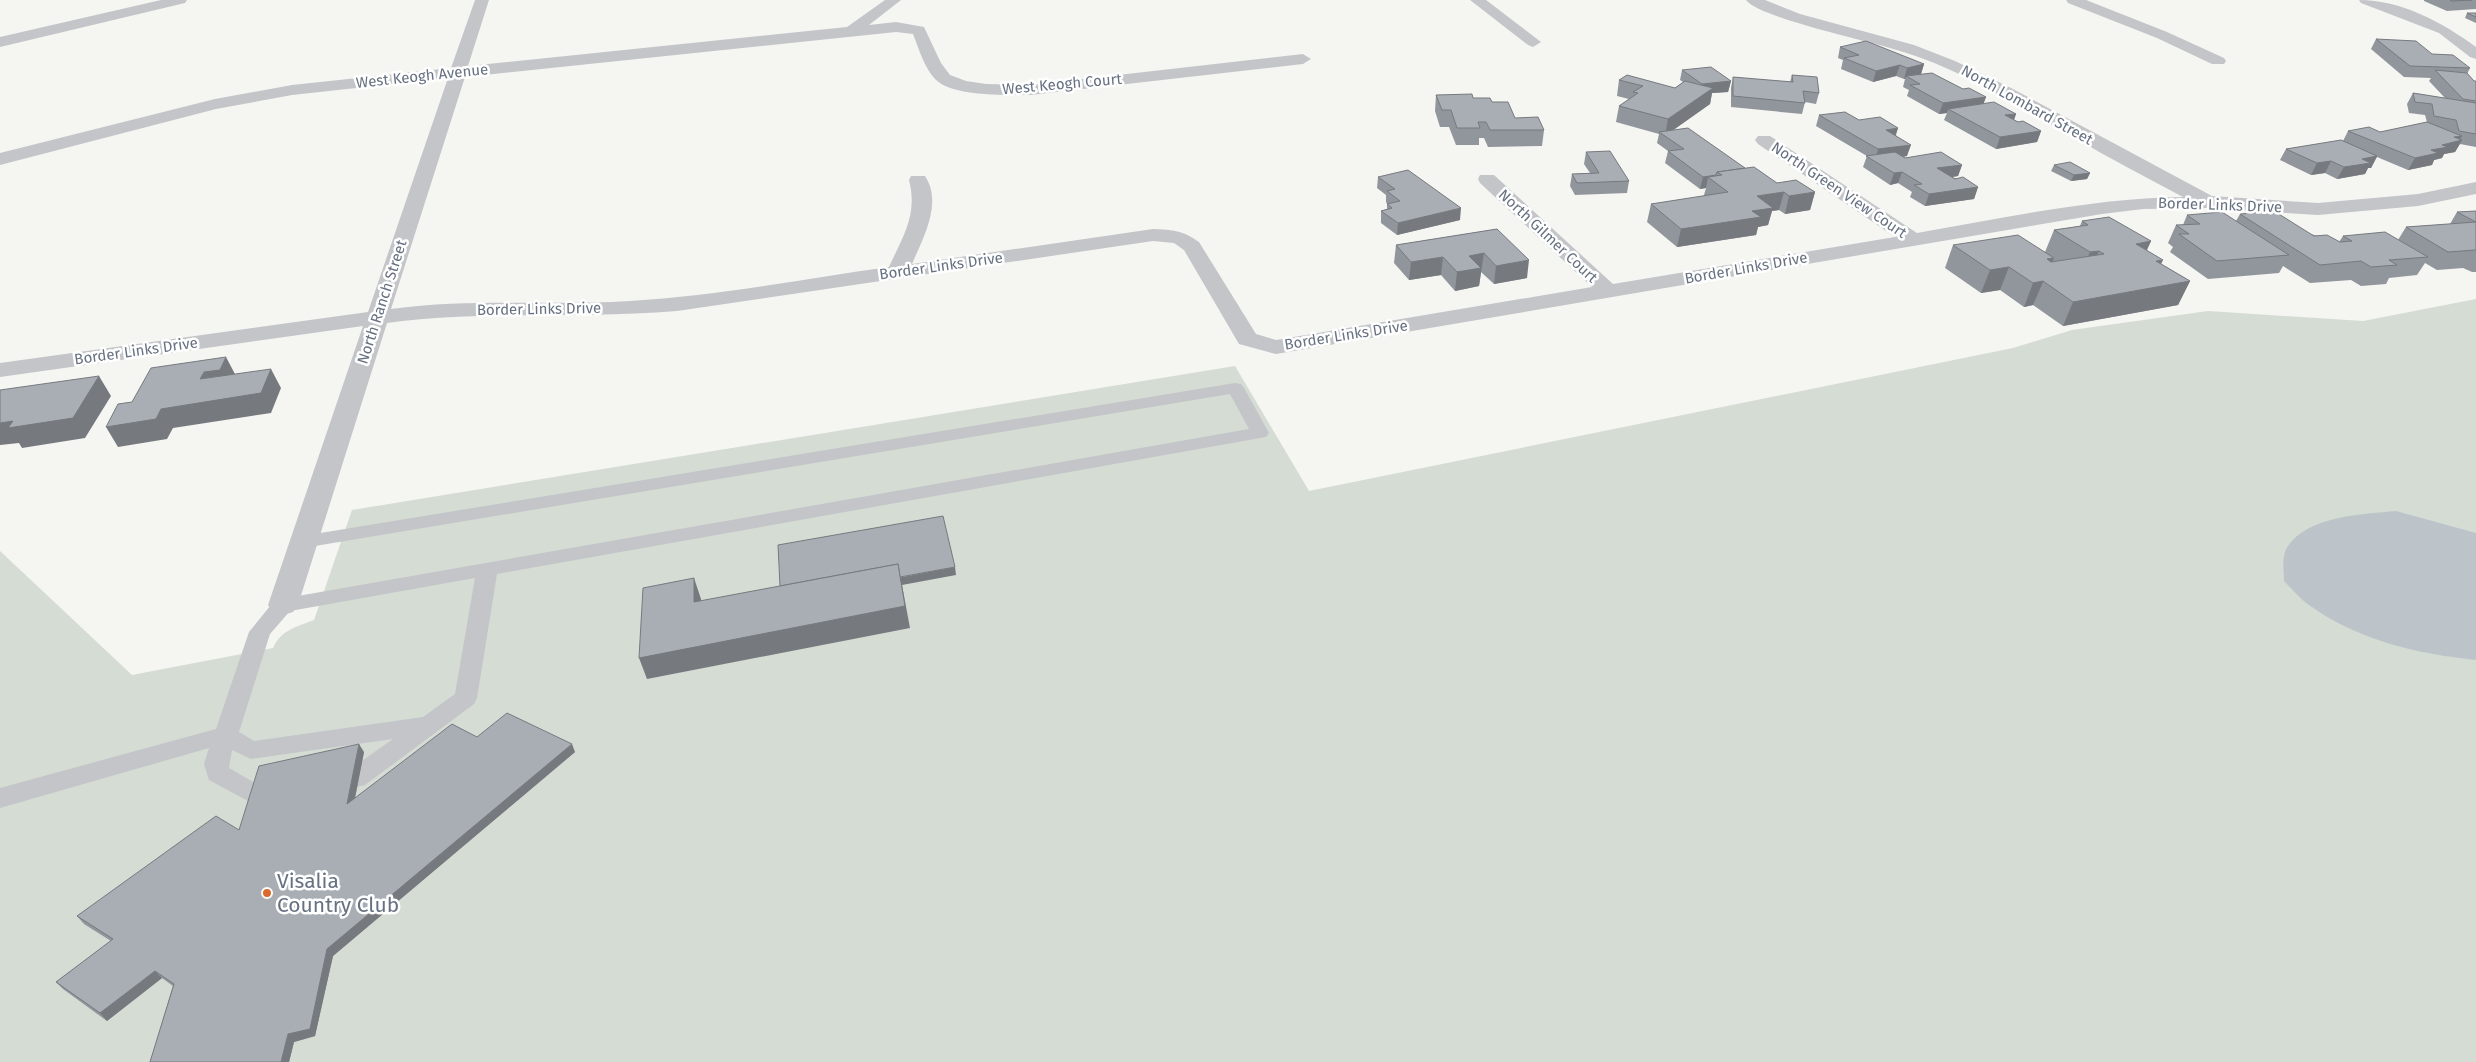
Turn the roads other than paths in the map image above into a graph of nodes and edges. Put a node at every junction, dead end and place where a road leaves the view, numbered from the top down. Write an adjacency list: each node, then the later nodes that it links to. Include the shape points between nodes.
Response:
1 (180, 0): 9 (street)
2 (482, 0): 14 (street, North Ranch Street)
3 (894, 0): 8 (street)
4 (1477, 0): 10 (street)
5 (1753, 0): 20 (street, North Lombard Street, via 1800,18 1915,50 1958,67)
6 (2073, 0): 13 (street)
7 (2366, 0): 11 (street, via 2444,30)
8 (850, 31): 12 (street, West Keogh Court, via 896,27 919,30 943,78 997,90 1030,90); 14 (street, West Keogh Avenue)
9 (0, 42)
10 (1533, 42)
11 (2476, 54)
12 (1303, 59)
13 (2218, 61)
14 (459, 72): 16 (street, West Keogh Avenue, via 292,90 215,104); 24 (street, North Ranch Street)
15 (1764, 140): 21 (street, North Green View Court)
16 (0, 159)
17 (1487, 179): 23 (street, North Gilmer Court)
18 (918, 180): 22 (street, via 923,198 918,226)
19 (2476, 188): 20 (street, Border Links Drive, via 2418,200 2318,209)
20 (2207, 202): 21 (street, Border Links Drive, via 2143,203 2102,208)
21 (1914, 240): 23 (street, Border Links Drive)
22 (897, 272): 23 (street, Border Links Drive, via 1153,235 1179,237 1192,246 1247,339 1276,347); 24 (street, Border Links Drive, via 677,304 426,312)
23 (1609, 292)
24 (377, 318): 25 (street, Border Links Drive); 26 (street, North Ranch Street)
25 (0, 370)
26 (303, 542): 27 (lane, via 1235,388 1260,433); 28 (street, North Ranch Street)
27 (487, 570): 28 (lane); 29 (lane, via 466,698)
28 (284, 604): 30 (lane, via 260,632)
29 (432, 724): 30 (lane, via 251,750); 30 (lane, via 356,778 261,798 218,773 216,764)
30 (225, 735): 31 (lane)
31 (0, 798)

